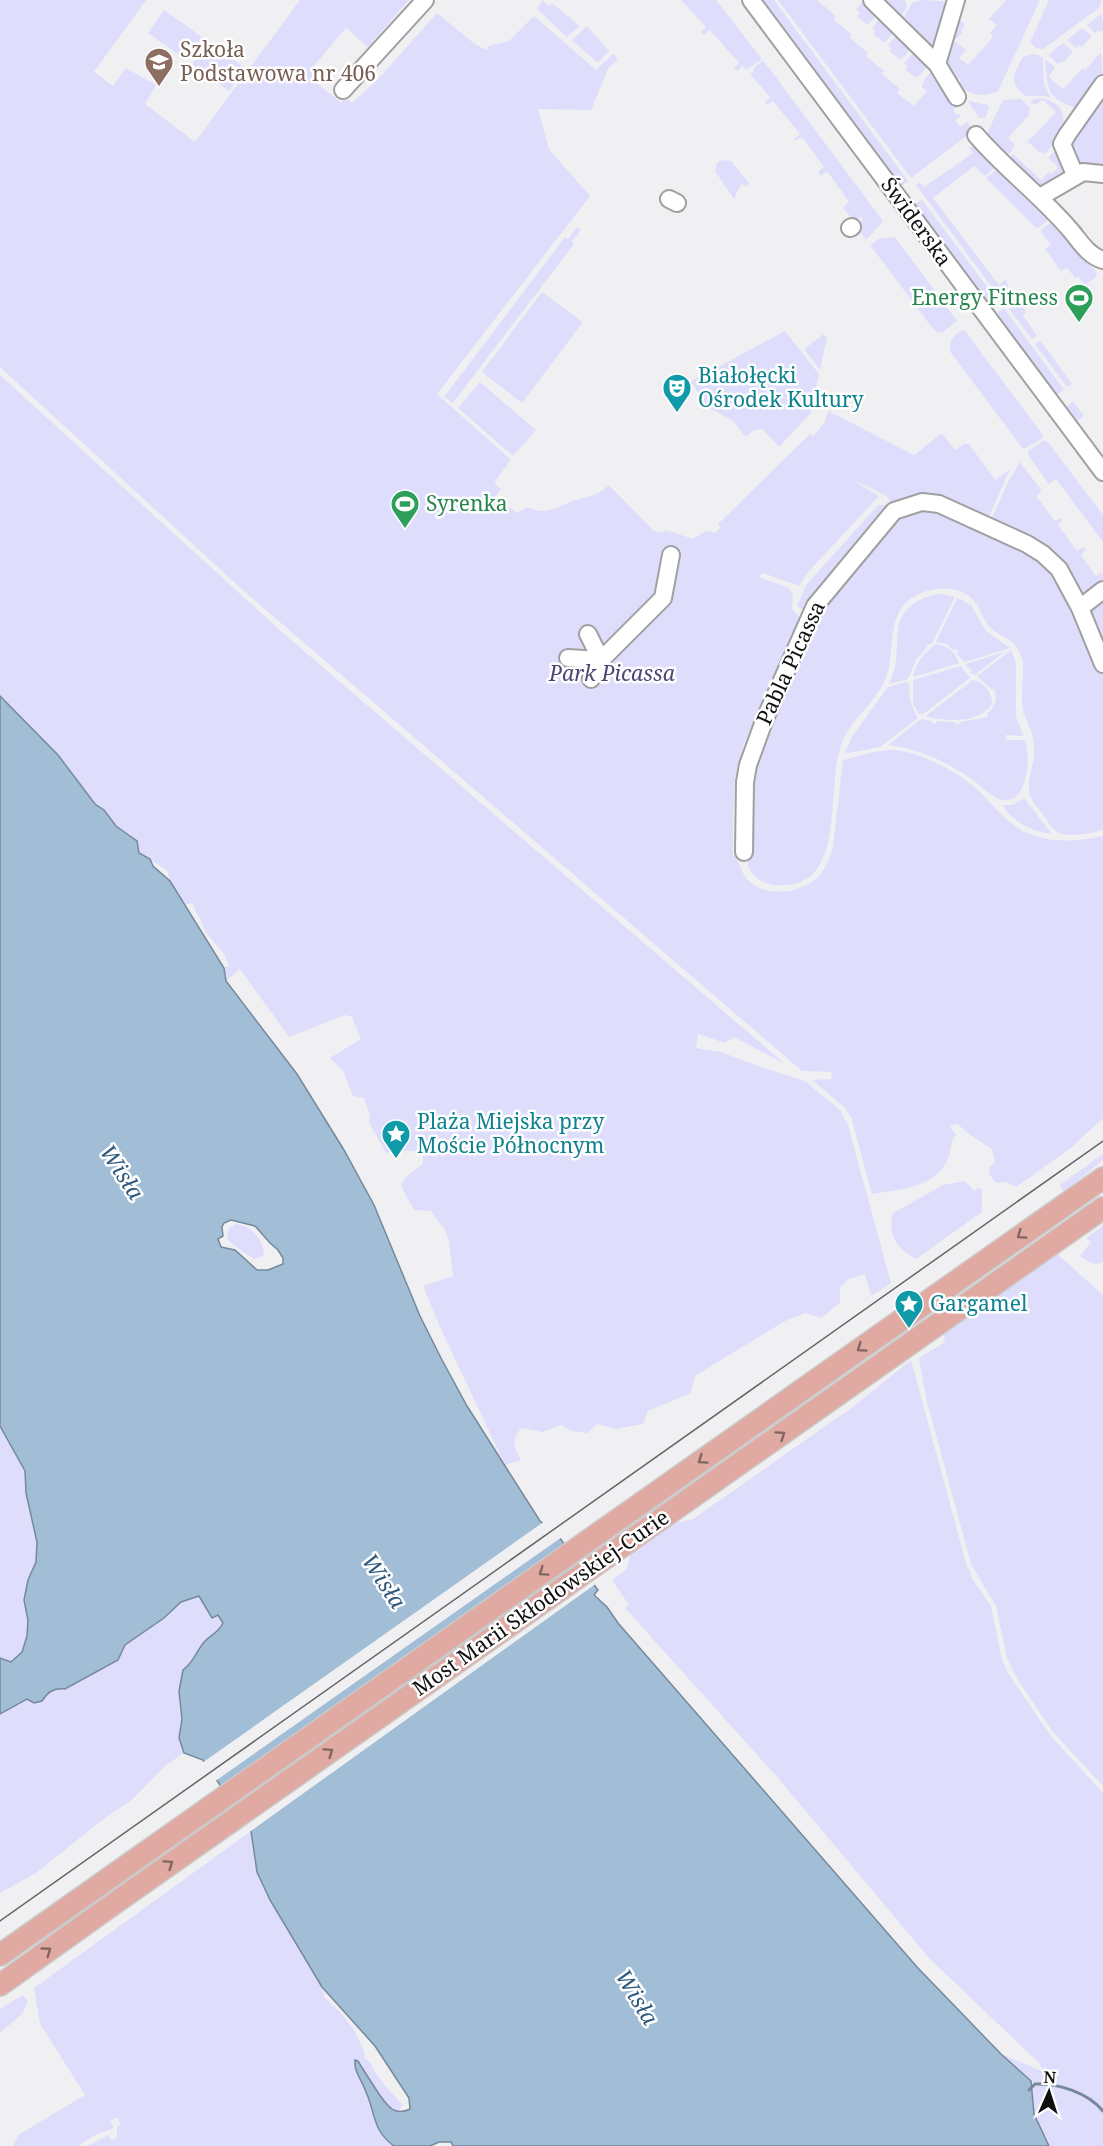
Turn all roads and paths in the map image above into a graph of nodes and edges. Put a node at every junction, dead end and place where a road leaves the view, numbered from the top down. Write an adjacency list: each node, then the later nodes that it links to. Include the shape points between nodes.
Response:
1 (425, 0): 7 (street)
2 (751, 0): 14 (street, Świderska)
3 (872, 0): 5 (street)
4 (956, 0): 5 (street)
5 (937, 64): 8 (street)
6 (1103, 84): 11 (street, via 1062,144)
7 (343, 90)
8 (957, 97)
9 (976, 135): 12 (street)
10 (1103, 174): 11 (street)
11 (1075, 175): 12 (street)
12 (1040, 197): 13 (street, via 1091,255)
13 (1103, 260)
14 (1103, 472)
15 (671, 555): 21 (street, via 663,598)
16 (1103, 590): 17 (street)
17 (1080, 608): 20 (street, Pabla Picassa); 22 (street, Pabla Picassa, via 1059,569 1027,544 939,504 922,502 894,511 815,606 768,711 748,765)
18 (588, 634): 21 (street)
19 (568, 658): 21 (street)
20 (1103, 664)
21 (599, 668)
22 (744, 852)
23 (1103, 1178): 25 (main road, Most Marii Skłodowskiej-Curie, one-way to 25)
24 (1103, 1208): 26 (main road, Most Marii Skłodowskiej-Curie, one-way to 24)
25 (0, 1955)
26 (0, 1985)

